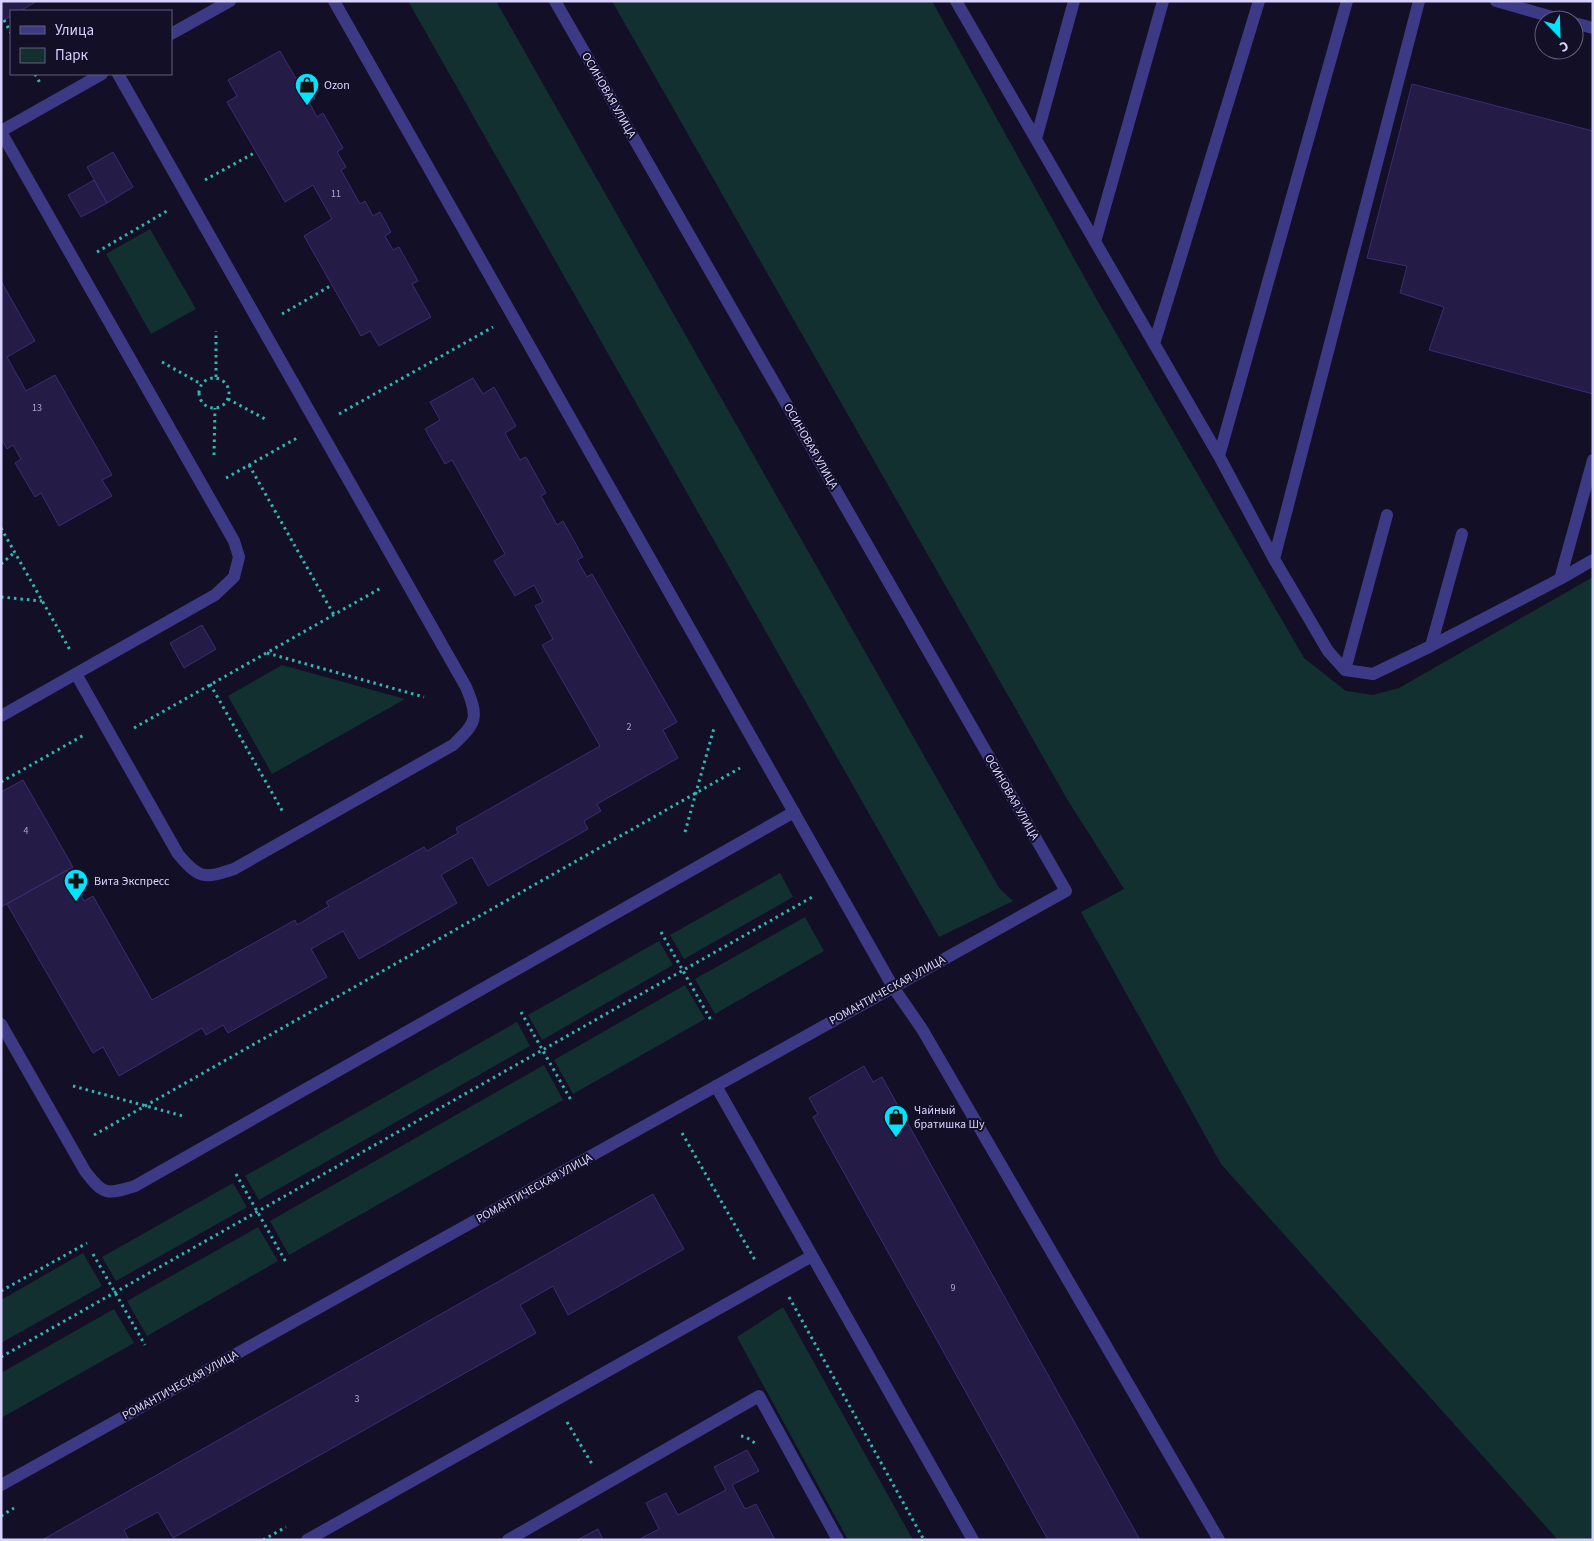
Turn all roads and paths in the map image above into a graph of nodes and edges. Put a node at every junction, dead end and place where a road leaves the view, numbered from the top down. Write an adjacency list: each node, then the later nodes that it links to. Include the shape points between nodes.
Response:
1 (230, 1): 14 (street)
2 (334, 1): 24 (street)
3 (555, 1): 69 (street, ОСИНОВАЯ УЛИЦА)
4 (956, 1): 18 (street)
5 (1074, 1): 18 (street)
6 (1163, 1): 21 (street)
7 (1258, 1): 27 (street)
8 (1347, 1): 36 (street)
9 (1419, 1): 44 (street)
10 (1496, 1): 11 (street)
11 (1534, 12)
12 (4, 20): 13 (path)
13 (10, 31)
14 (172, 33)
15 (100, 75): 17 (street)
16 (119, 75): 20 (street)
17 (1, 131): 22 (street)
18 (1036, 139): 21 (street)
19 (256, 152): 20 (path)
20 (187, 195): 22 (path); 25 (street)
21 (1094, 242): 27 (street)
22 (76, 263): 39 (street)
23 (332, 285): 25 (path)
24 (513, 316): 34 (path); 62 (street)
25 (262, 326): 34 (street)
26 (216, 331): 29 (path)
27 (1154, 344): 36 (street)
28 (161, 361): 30 (path)
29 (216, 377): 30 (path, via 206,378); 31 (path, via 225,381 230,390)
30 (201, 384): 32 (path, via 200,400)
31 (228, 399): 32 (path); 33 (path)
32 (215, 408): 35 (path)
33 (267, 420)
34 (318, 426): 38 (path); 47 (street)
35 (214, 455)
36 (1219, 456): 44 (street)
37 (1593, 460): 48 (street)
38 (249, 465): 39 (path); 51 (path)
39 (205, 490): 55 (street, via 234,541 239,558 234,577 215,595)
40 (1386, 514): 54 (street)
41 (1, 528): 43 (path)
42 (1462, 534): 52 (street)
43 (15, 552): 46 (path); 50 (path)
44 (1274, 559): 54 (street, via 1328,651)
45 (1593, 560): 48 (street)
46 (1, 564)
47 (403, 575): 51 (path); 67 (street, via 466,687 475,708 471,727 453,745)
48 (1560, 578): 52 (street)
49 (1, 597): 50 (path)
50 (42, 601): 55 (path)
51 (334, 615): 53 (path)
52 (1430, 646): 54 (street, via 1373,674)
53 (267, 653): 56 (path); 57 (path)
54 (1345, 670)
55 (79, 672): 58 (street); 59 (street)
56 (210, 684): 61 (path); 67 (path)
57 (424, 697)
58 (1, 716)
59 (104, 724): 61 (street); 63 (path)
60 (714, 728): 64 (path)
61 (113, 740): 67 (street, via 178,854 192,871 212,877 234,869)
62 (762, 755): 64 (path); 65 (street)
63 (1, 782)
64 (696, 793): 66 (path); 80 (path)
65 (794, 812): 68 (street); 83 (street, via 135,1186 114,1193 97,1187)
66 (685, 832)
67 (296, 835)
68 (835, 884): 71 (path); 72 (street)
69 (1066, 891): 72 (street, РОМАНТИЧЕСКАЯ УЛИЦА)
70 (661, 932): 71 (path)
71 (682, 970): 74 (path); 76 (path)
72 (893, 987): 78 (street, РОМАНТИЧЕСКАЯ УЛИЦА); 104 (street, via 922,1029)
73 (521, 1012): 76 (path)
74 (712, 1022)
75 (1, 1024): 83 (street)
76 (542, 1050): 79 (path); 85 (path)
77 (73, 1086): 80 (path)
78 (716, 1086): 88 (street); 95 (street, РОМАНТИЧЕСКАЯ УЛИЦА)
79 (572, 1102)
80 (145, 1105): 81 (path); 83 (path)
81 (183, 1116)
82 (678, 1127): 89 (path)
83 (71, 1147)
84 (236, 1174): 85 (path)
85 (257, 1211): 90 (path); 92 (path)
86 (87, 1243): 91 (path)
87 (94, 1254): 92 (path)
88 (812, 1256): 100 (street); 103 (street)
89 (756, 1263)
90 (287, 1264)
91 (1, 1291)
92 (115, 1292): 93 (path); 94 (path)
93 (145, 1345)
94 (1, 1357)
95 (1, 1485)
96 (18, 1506): 97 (path)
97 (1, 1516)
98 (289, 1525): 99 (path)
99 (263, 1540)
100 (307, 1540)
101 (508, 1540): 102 (street, via 759,1396)
102 (838, 1540)
103 (973, 1540)
104 (1219, 1540)

